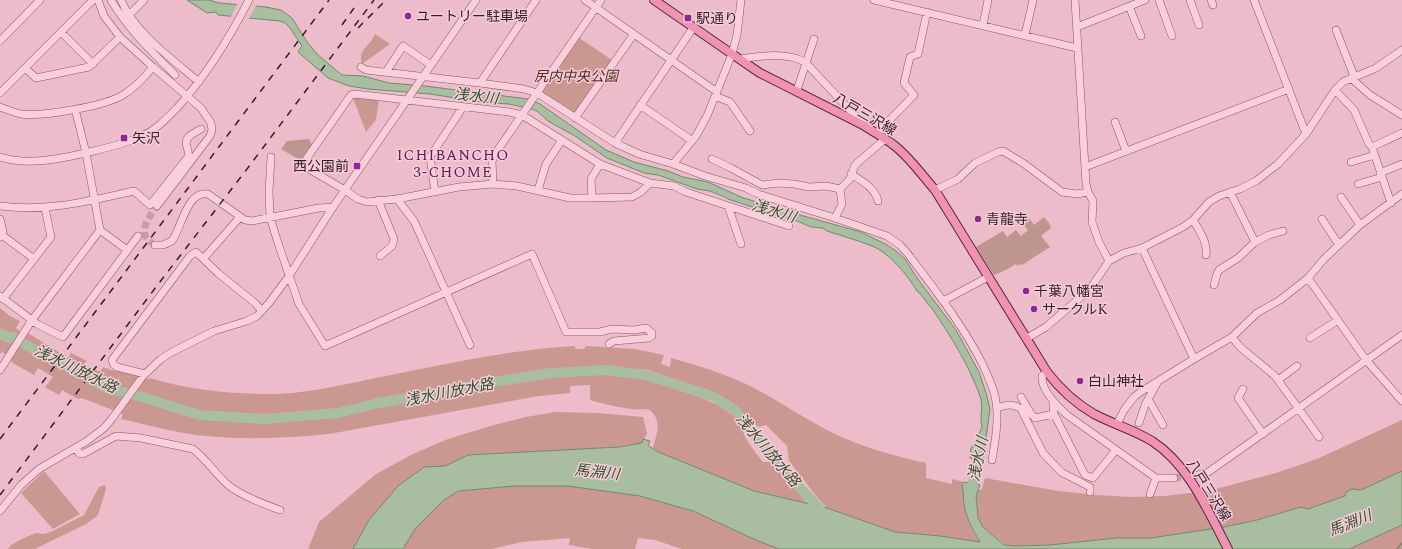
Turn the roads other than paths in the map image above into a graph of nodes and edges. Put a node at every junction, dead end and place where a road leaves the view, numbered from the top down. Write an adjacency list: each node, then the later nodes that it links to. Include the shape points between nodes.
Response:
1 (93, 0): 31 (street)
2 (98, 0): 36 (street, via 104,16)
3 (111, 0): 51 (street, via 124,20)
4 (121, 0): 25 (street)
5 (144, 0): 25 (street)
6 (476, 0): 46 (street)
7 (536, 0): 55 (street)
8 (585, 0): 23 (street)
9 (601, 0): 23 (street)
10 (654, 0): 29 (main road, 八戸三沢線)
11 (741, 0): 41 (street)
12 (874, 0): 24 (street)
13 (988, 0): 26 (street)
14 (1033, 0): 33 (street)
15 (1075, 0): 28 (street)
16 (1145, 0): 22 (street)
17 (1159, 0): 35 (street)
18 (1190, 0): 27 (street)
19 (1254, 0): 56 (street)
20 (249, 1): 54 (street)
21 (35, 2): 38 (street)
22 (1132, 3): 28 (street); 34 (street)
23 (596, 7): 32 (street); 60 (street)
24 (927, 12): 26 (street); 75 (street, via 918,54 910,57 904,83 914,95)
25 (130, 14): 54 (street, via 144,34)
26 (982, 25): 33 (street)
27 (1200, 25)
28 (1077, 26): 39 (street)
29 (693, 28): 41 (main road, 八戸三沢線); 42 (street)
30 (1336, 30): 52 (street)
31 (61, 32): 45 (street); 49 (street)
32 (634, 34): 42 (street); 70 (street)
33 (1025, 35): 39 (street)
34 (1141, 36)
35 (1172, 36)
36 (120, 37): 45 (street); 47 (street)
37 (814, 39): 44 (street)
38 (0, 41)
39 (1077, 48): 93 (street)
40 (1402, 50): 52 (street, via 1376,68)
41 (732, 54): 43 (main road, 八戸三沢線); 61 (street)
42 (671, 60): 61 (street); 64 (street)
43 (740, 60): 44 (street, via 784,56 796,57); 57 (main road, 八戸三沢線)
44 (805, 62): 57 (street); 72 (street)
45 (93, 64): 49 (street, via 36,78)
46 (431, 65): 50 (street, via 403,46); 53 (street)
47 (153, 67): 62 (street); 67 (street, via 137,85 122,96)
48 (361, 67): 50 (street)
49 (25, 68): 59 (street)
50 (386, 72): 53 (street)
51 (175, 75)
52 (1352, 77): 58 (street, via 1342,82); 69 (street, via 1370,95)
53 (423, 78): 55 (street); 63 (street)
54 (199, 82): 62 (street)
55 (480, 83): 60 (street)
56 (1289, 89): 77 (street); 83 (street)
57 (797, 90): 72 (main road, 八戸三沢線)
58 (1335, 90): 77 (street); 82 (street, via 1354,110)
59 (0, 93)
60 (537, 93): 68 (street); 70 (street)
61 (716, 94): 74 (street, via 730,102); 80 (street, via 707,116)
62 (188, 96): 84 (street, via 161,124 142,136); 115 (street, via 201,108 211,123 212,130)
63 (408, 98): 66 (street); 100 (street); 100 (street, via 351,95 302,165)
64 (640, 105): 80 (street); 81 (street)
65 (0, 107): 67 (street, via 19,114 38,115)
66 (463, 107): 68 (street); 103 (street, via 430,157)
67 (75, 109): 84 (street)
68 (523, 114): 79 (street); 97 (street, via 492,161)
69 (1402, 115)
70 (575, 118): 81 (street)
71 (1115, 122): 83 (street)
72 (864, 125): 75 (main road, 八戸三沢線)
73 (201, 129): 110 (street, via 186,139 188,156 150,205 134,191)
74 (750, 131)
75 (877, 133): 78 (main road, 八戸三沢線)
76 (1402, 133): 82 (street)
77 (1306, 134): 105 (street, via 1278,164 1256,181)
78 (885, 139): 94 (street, via 852,168); 102 (main road, 八戸三沢線, via 896,146)
79 (562, 140): 90 (street); 101 (street, via 546,164)
80 (691, 140): 91 (street)
81 (615, 143): 91 (street, via 639,154)
82 (1372, 147): 85 (street)
83 (1126, 151): 93 (street)
84 (86, 153): 86 (street, via 37,161); 110 (street)
85 (1374, 156): 89 (street); 95 (street)
86 (0, 157)
87 (271, 157): 120 (street)
88 (712, 159): 99 (street, via 762,185 778,183)
89 (1351, 162)
90 (600, 164): 96 (street); 108 (street, via 591,179)
91 (673, 164): 121 (street)
92 (1402, 164): 95 (street)
93 (1085, 167): 104 (street)
94 (852, 174): 99 (street); 112 (street, via 867,185)
95 (1381, 175): 98 (street); 113 (street)
96 (650, 183): 108 (street, via 632,197); 116 (street, via 674,186)
97 (493, 184): 101 (street); 103 (street)
98 (1358, 184)
99 (840, 189): 121 (street, via 842,204)
100 (345, 190): 111 (street, via 367,202); 118 (street)
101 (538, 190): 108 (street, via 570,198)
102 (935, 190): 104 (street, via 958,179 975,163 1003,151 1024,163 1062,192); 143 (main road, 八戸三沢線)
103 (435, 192): 109 (street)
104 (1088, 192): 141 (street, via 1093,201 1092,222)
105 (1230, 192): 124 (street, via 1209,202); 131 (street)
106 (1402, 194): 113 (street)
107 (1341, 197): 125 (street)
108 (592, 198)
109 (397, 199): 111 (street); 146 (street, via 414,221)
110 (94, 200): 117 (street); 127 (street)
111 (378, 200): 138 (street, via 394,239 392,246)
112 (878, 201)
113 (1390, 203): 125 (street)
114 (0, 206): 117 (street)
115 (157, 206)
116 (728, 206): 126 (street); 132 (street)
117 (45, 208): 140 (street, via 51,237)
118 (333, 208): 120 (street, via 318,208); 142 (street)
119 (240, 217): 120 (street, via 252,221); 133 (street, via 203,192 192,200 172,241); 139 (street)
120 (270, 217): 142 (street)
121 (835, 218): 148 (street, via 887,236 900,245)
122 (0, 219): 129 (street, via 3,231)
123 (1322, 219): 134 (street)
124 (1193, 220): 135 (street); 137 (street, via 1204,240)
125 (1360, 225): 134 (street)
126 (789, 226)
127 (100, 230): 136 (street); 151 (street)
128 (1283, 231): 131 (street)
129 (1, 236): 140 (street)
130 (138, 236): 136 (street)
131 (1255, 242): 145 (street, via 1238,258 1219,270)
132 (741, 244)
133 (155, 245)
134 (1339, 245): 144 (street)
135 (1142, 248): 141 (street); 158 (street)
136 (127, 250): 151 (street, via 63,338)
137 (1206, 255)
138 (380, 256)
139 (204, 258): 149 (street); 164 (street, via 196,252 190,256 112,360 117,367)
140 (34, 259): 147 (street)
141 (1109, 261): 154 (street, via 1090,289 1046,327)
142 (289, 276): 146 (street, via 299,304 325,346); 149 (street)
143 (988, 277): 148 (street); 154 (main road, 八戸三沢線)
144 (1308, 278): 150 (street); 153 (street, via 1280,300 1257,313)
145 (1214, 284)
146 (446, 291): 156 (street, via 532,254 566,332 646,328 652,333 649,338 614,341); 157 (street)
147 (2, 297): 151 (street)
148 (943, 301): 172 (street, via 977,354 995,395)
149 (262, 311): 164 (street, via 247,321 214,331 172,352)
150 (1338, 320): 155 (street); 160 (street)
151 (30, 323): 159 (street)
152 (1402, 335): 160 (street)
153 (1232, 337): 158 (street); 165 (street)
154 (1027, 338): 163 (main road, 八戸三沢線)
155 (1310, 338)
156 (609, 344)
157 (470, 345)
158 (1194, 358): 166 (street)
159 (4, 360): 162 (street)
160 (1366, 360): 170 (street); 173 (street)
161 (1297, 366): 165 (street)
162 (0, 370)
163 (1047, 372): 171 (street, via 1042,376 1042,384); 175 (main road, 八戸三沢線, via 1068,396 1081,406)
164 (144, 375): 180 (street, via 104,428)
165 (1278, 380): 173 (street)
166 (1158, 381): 169 (street); 175 (street, via 1134,397)
167 (1243, 389): 178 (street, via 1238,398)
168 (1021, 397): 174 (street, via 1035,418)
169 (1148, 399): 176 (street); 177 (street)
170 (1402, 401)
171 (1053, 402): 174 (street); 181 (street)
172 (997, 408): 182 (street); 186 (street, via 1007,404 1021,409 1043,453 1061,472 1090,487)
173 (1299, 409): 178 (street); 179 (street)
174 (1054, 414): 181 (street, via 1085,475 1093,478)
175 (1117, 424): 190 (main road, 八戸三沢線, via 1162,448 1180,467 1197,492)
176 (1139, 424)
177 (1163, 425)
178 (1263, 434): 183 (street, via 1207,473)
179 (1319, 437)
180 (75, 448): 188 (street, via 83,454 116,436 141,438 192,449 228,485); 189 (street, via 35,472)
181 (1116, 450): 184 (street)
182 (992, 460)
183 (1198, 475)
184 (1156, 478): 185 (street); 187 (street)
185 (1174, 478)
186 (1090, 492)
187 (1150, 494)
188 (280, 510)
189 (0, 511)
190 (1228, 549)

